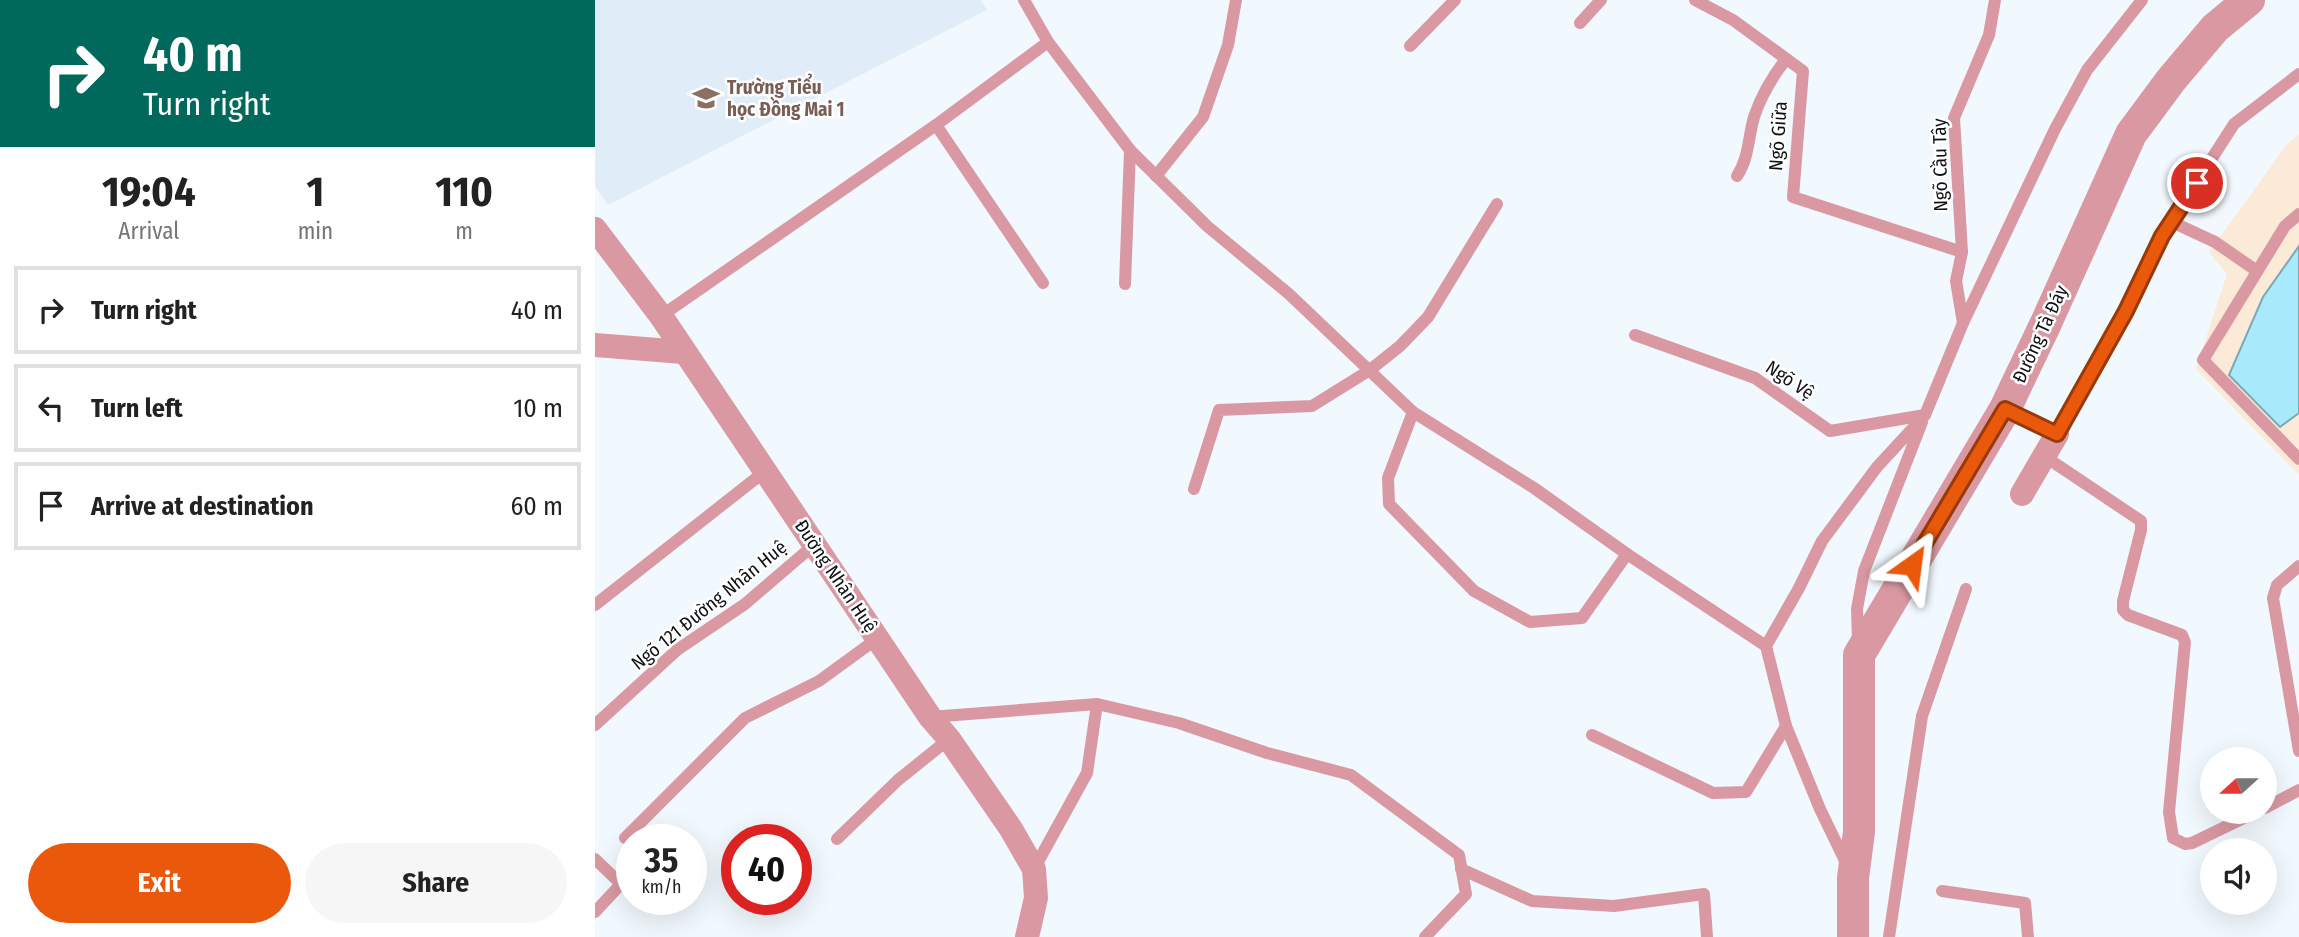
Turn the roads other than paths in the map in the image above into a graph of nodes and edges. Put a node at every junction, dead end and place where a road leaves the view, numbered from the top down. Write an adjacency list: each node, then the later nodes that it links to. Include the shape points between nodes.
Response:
1 (1024, 0): 10 (lane)
2 (1236, 0): 16 (lane, via 1228,45 1203,117)
3 (1455, 0): 11 (lane)
4 (1601, 0): 9 (lane)
5 (1695, 0): 12 (lane, Ngõ Giữa, via 1733,20)
6 (1995, 0): 22 (lane, Ngõ Cầu Tây, via 1989,36 1954,118)
7 (2142, 0): 27 (lane, via 2087,70)
8 (2249, 0): 32 (street, Đường Tà Đáy, via 2215,27 2130,134)
9 (1580, 23)
10 (1048, 42): 14 (lane); 15 (lane)
11 (1410, 46)
12 (1786, 59): 17 (lane, via 1770,79); 22 (lane, Ngõ Giữa, via 1803,71 1793,197)
13 (2299, 74): 20 (lane, via 2234,124)
14 (936, 125): 24 (lane); 26 (lane)
15 (1131, 150): 16 (lane); 25 (lane)
16 (1156, 176): 31 (lane)
17 (1737, 176)
18 (1496, 204): 31 (lane, via 1428,317)
19 (2299, 214): 23 (lane, via 2285,226)
20 (2172, 222): 23 (lane, via 2215,242); 35 (lane)
21 (595, 229): 26 (street, Đường Nhân Huệ)
22 (1962, 252): 27 (lane, Ngõ Cầu Tây, via 1956,281)
23 (2257, 271): 37 (lane, via 2203,360)
24 (1043, 283)
25 (1125, 284)
26 (661, 316): 30 (street, Đường Nhân Huệ)
27 (1963, 323): 34 (lane)
28 (1635, 335): 34 (lane, Ngõ Vệ, via 1755,378 1830,431)
29 (595, 345): 30 (street)
30 (683, 352): 38 (street, Đường Nhân Huệ)
31 (1370, 370): 33 (lane); 39 (lane, via 1312,406 1219,410)
32 (2005, 409): 35 (lane); 48 (street, Đường Tà Đáy)
33 (1413, 412): 42 (lane, via 1534,488); 42 (lane, via 1388,478 1389,505 1474,591 1530,622 1582,618)
34 (1925, 415): 47 (lane, via 1877,467 1822,541); 48 (lane, via 1864,571 1857,609)
35 (2057, 434): 36 (street)
36 (2044, 456): 40 (street); 59 (lane, via 2141,520 2123,610 2182,635 2185,642 2169,811 2172,838 2192,843)
37 (2299, 459)
38 (764, 472): 41 (street, Đường Nhân Huệ); 45 (lane)
39 (1194, 489)
40 (2022, 494)
41 (815, 544): 46 (street, Đường Nhân Huệ); 51 (lane, Ngõ 121 Đường Nhân Huệ, via 745,604 677,650)
42 (1627, 554): 47 (lane)
43 (2299, 566): 55 (lane, via 2277,585 2273,598)
44 (1966, 589): 71 (lane, via 1922,716)
45 (595, 605)
46 (878, 638): 50 (street, Đường Nhân Huệ); 58 (lane, via 819,681 745,718)
47 (1766, 646): 52 (lane)
48 (1859, 655): 64 (street, via 1859,832)
49 (1097, 704): 50 (lane); 62 (lane, via 1087,774); 63 (lane, via 1179,723 1351,775 1459,855)
50 (930, 717): 54 (street, Đường Nhân Huệ)
51 (595, 725)
52 (1786, 726): 53 (lane, via 1746,792 1713,793); 64 (lane)
53 (1592, 736)
54 (949, 739): 60 (lane, via 898,779); 62 (street, Đường Nhân Huệ)
55 (2299, 751)
56 (2299, 790): 57 (lane)
57 (2277, 802)
58 (639, 824)
59 (2231, 824)
60 (837, 839)
61 (595, 859): 66 (lane, via 621,884)
62 (1034, 869): 67 (street, Đường Nhân Huệ, via 1036,898)
63 (1461, 869): 68 (lane, via 1466,894); 69 (lane, via 1532,901 1614,906 1705,894)
64 (1853, 878): 70 (street)
65 (1942, 891): 72 (lane, via 2025,903)
66 (595, 912)
67 (1027, 937)
68 (1425, 937)
69 (1707, 937)
70 (1853, 937)
71 (1889, 937)
72 (2028, 937)

